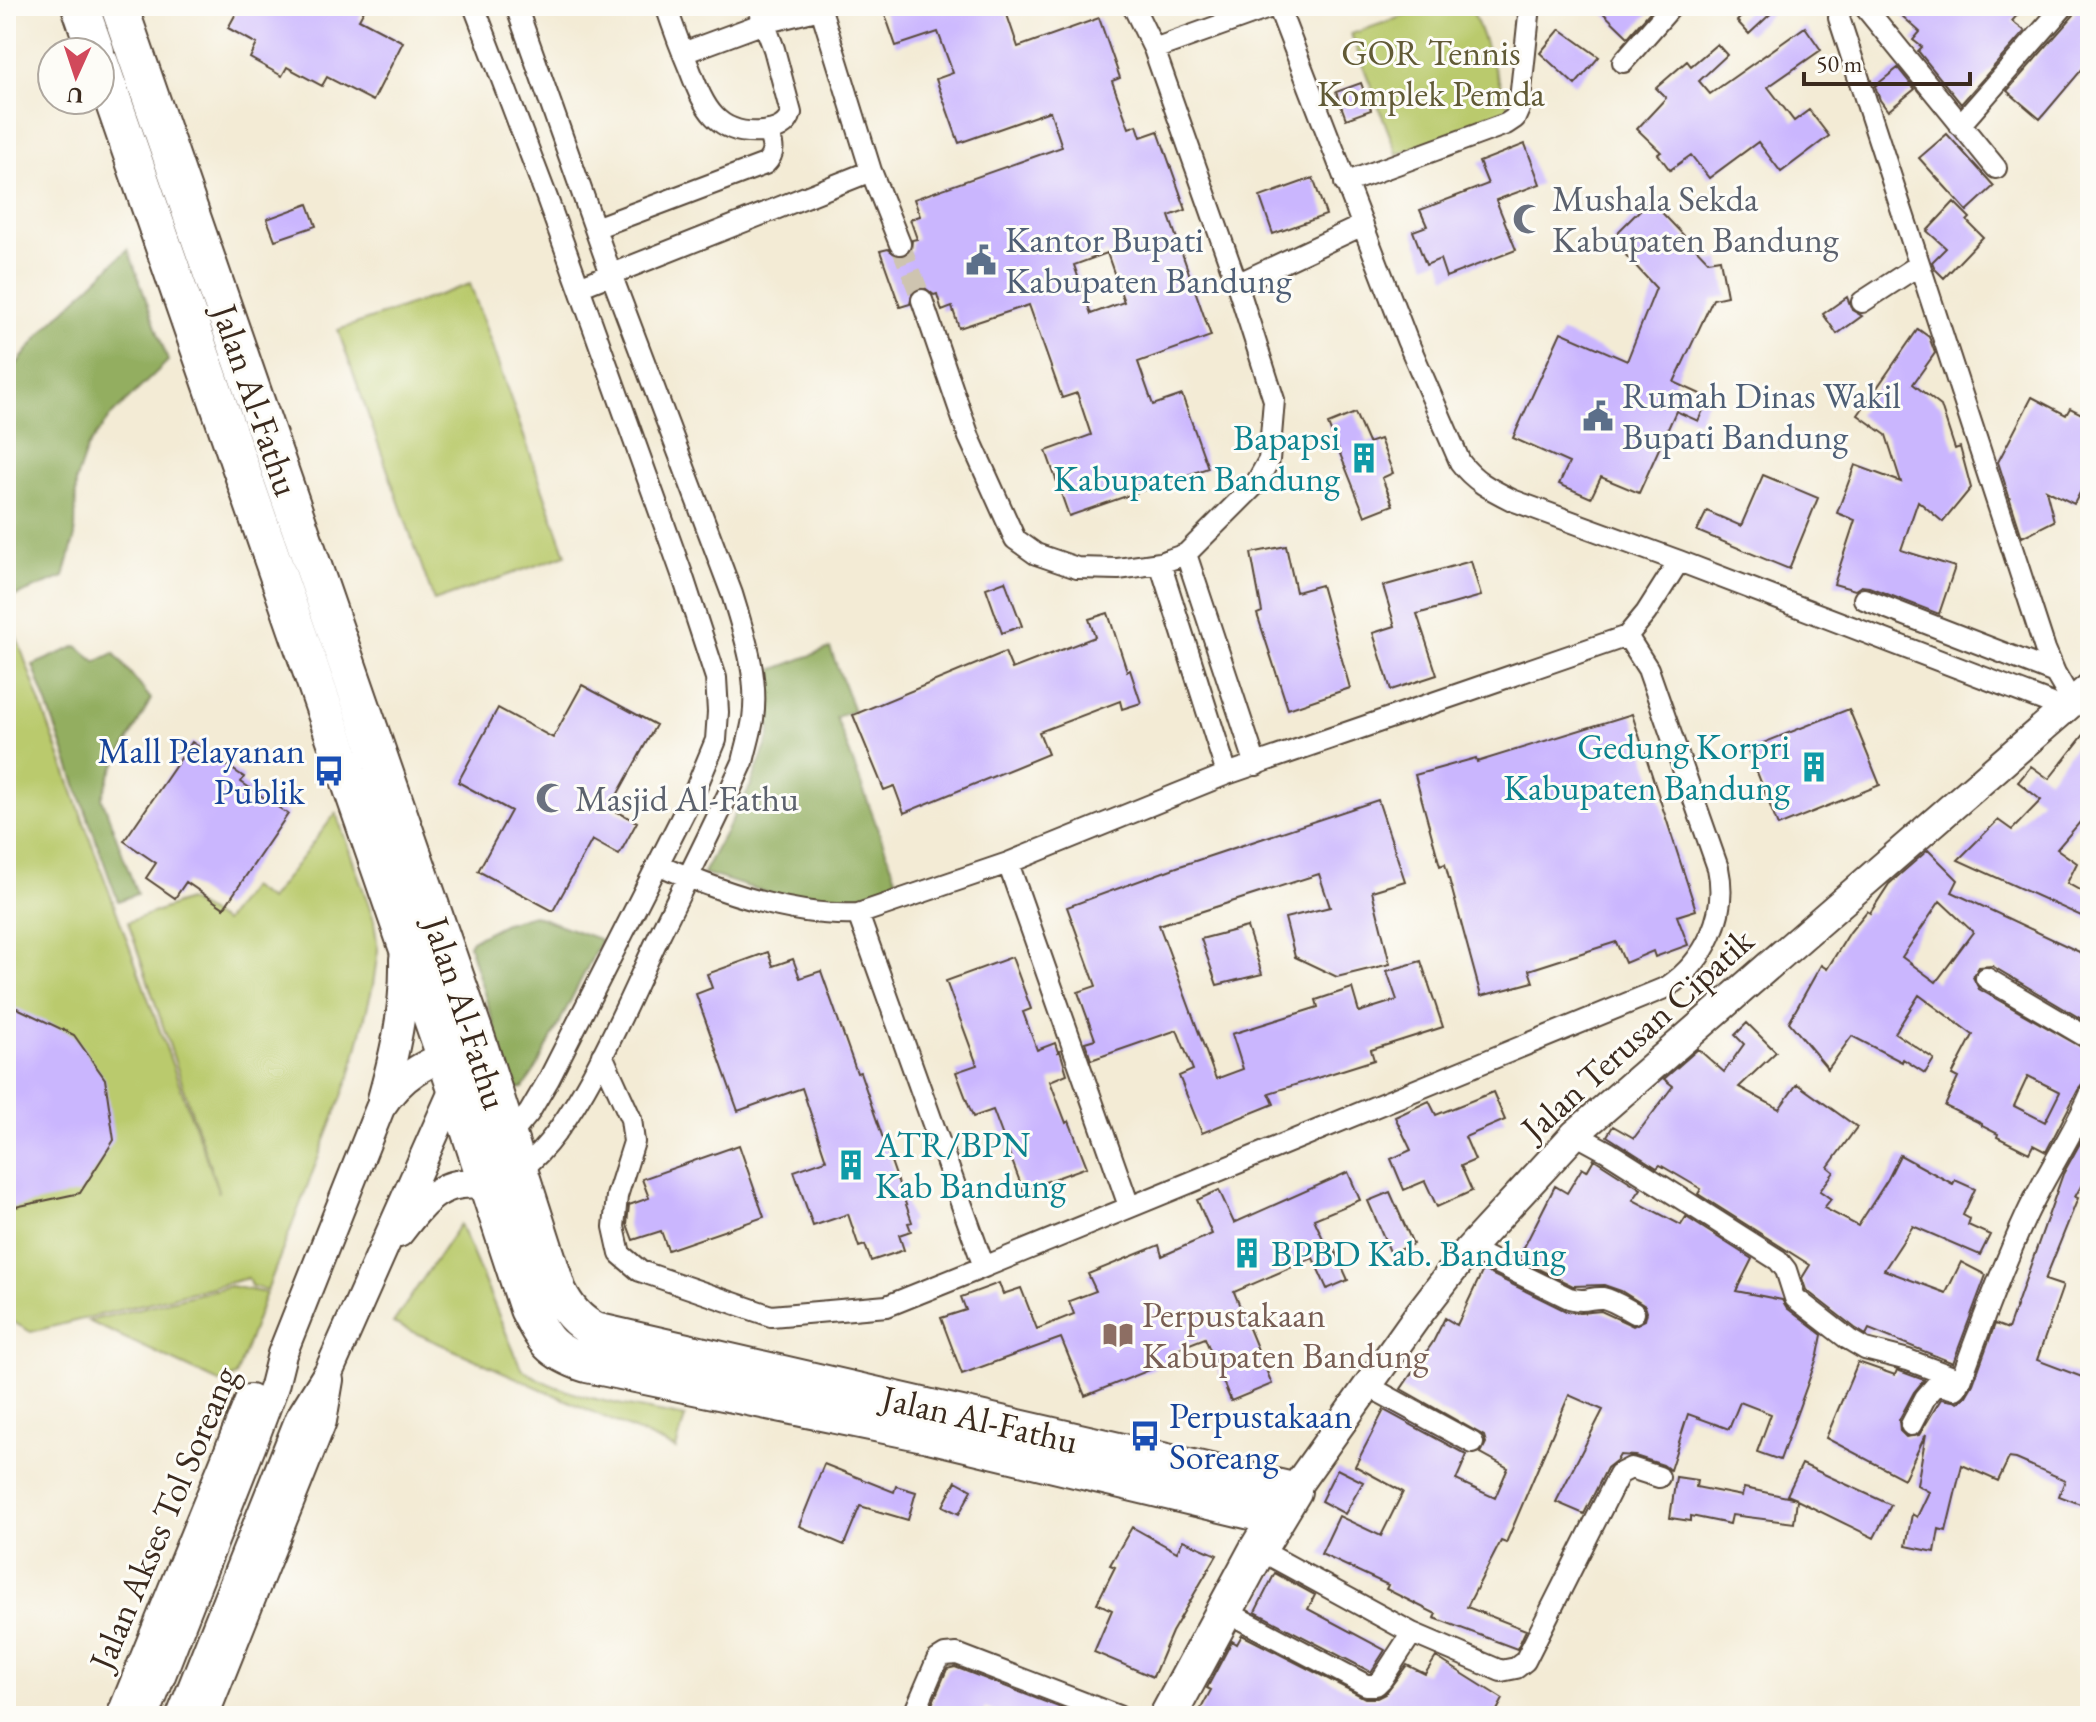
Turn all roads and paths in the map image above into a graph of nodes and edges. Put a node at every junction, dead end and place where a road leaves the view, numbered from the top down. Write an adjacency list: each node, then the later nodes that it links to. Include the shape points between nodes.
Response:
1 (80, 6): 15 (highway, Jalan Al-Fathu)
2 (119, 6): 18 (highway, Jalan Al-Fathu)
3 (474, 6): 33 (street)
4 (516, 6): 28 (street)
5 (666, 6): 17 (street)
6 (1133, 6): 16 (street)
7 (1276, 6): 16 (street); 26 (street)
8 (1530, 6): 26 (street, via 1515,118)
9 (1672, 6): 20 (street)
10 (1841, 6): 30 (street, via 1839,18)
11 (1864, 6): 22 (street)
12 (2064, 6): 22 (street)
13 (820, 7): 14 (street); 25 (street)
14 (761, 14): 17 (street); 23 (street, via 790,105 787,123)
15 (91, 36)
16 (1154, 49): 32 (street)
17 (683, 53): 23 (street, via 713,116 738,131)
18 (137, 58): 19 (highway); 36 (highway, Jalan Al-Fathu)
19 (116, 60)
20 (1623, 62)
21 (116, 109): 37 (highway, Jalan Al-Fathu)
22 (1960, 125): 24 (street)
23 (768, 131): 28 (street, via 774,149 765,164)
24 (1996, 168)
25 (871, 171): 29 (street); 31 (street)
26 (1345, 183): 27 (street)
27 (1363, 225): 32 (street); 39 (street, via 1427,388 1471,477 1512,500)
28 (595, 228): 31 (street)
29 (900, 244)
30 (1919, 265): 35 (street); 45 (street)
31 (611, 274): 33 (street); 51 (street, via 732,594 752,677 753,718 743,762)
32 (1237, 284): 38 (street, via 1274,400 1269,460 1255,485)
33 (579, 287): 50 (street, via 716,678 716,740)
34 (922, 300): 40 (street, via 969,437 1015,539 1036,554 1077,568)
35 (1862, 302)
36 (228, 320): 37 (highway); 42 (highway, Jalan Al-Fathu)
37 (192, 333): 43 (highway, Jalan Al-Fathu)
38 (1186, 554): 40 (street); 47 (street)
39 (1679, 561): 44 (street); 46 (street, via 2050,703)
40 (1160, 563): 48 (street)
41 (1864, 599): 45 (street)
42 (332, 620): 43 (highway); 56 (highway, Jalan Al-Fathu)
43 (298, 632): 53 (highway, Jalan Al-Fathu)
44 (1627, 636): 47 (street); 64 (street, via 1648,669 1722,887 1715,928 1692,965 1667,987)
45 (2055, 673): 46 (street)
46 (2074, 700): 61 (main road, Jalan Terusan Cipatik)
47 (1256, 765): 48 (street)
48 (1227, 774): 49 (street)
49 (1008, 863): 52 (street); 64 (street)
50 (660, 865): 51 (street); 62 (street, via 529,1113)
51 (687, 878): 52 (street, via 786,907); 57 (street)
52 (858, 914): 67 (street)
53 (404, 936): 58 (highway, Jalan Al-Fathu); 60 (main road, Jalan Akses Tol Soreang, via 405,996)
54 (1986, 978): 55 (street)
55 (2090, 1039)
56 (478, 1042): 58 (main road); 62 (highway, Jalan Al-Fathu)
57 (602, 1055): 62 (street, via 548,1144); 67 (street, via 631,1119 634,1142 617,1196 614,1227 620,1254 640,1271 771,1316 887,1306)
58 (450, 1070): 60 (main road, Jalan Akses Tol Soreang, via 400,1081); 63 (highway, Jalan Al-Fathu); 66 (main road)
59 (2090, 1095): 71 (street, via 2026,1216)
60 (380, 1108): 69 (main road, Jalan Akses Tol Soreang)
61 (1575, 1134): 65 (main road, Jalan Terusan Cipatik); 71 (street, via 1778,1260 1795,1298 1848,1339)
62 (513, 1155): 63 (street); 63 (street); 73 (highway, Jalan Al-Fathu, via 558,1291 580,1323)
63 (482, 1175): 66 (main road, via 436,1192); 73 (highway, Jalan Al-Fathu, via 528,1309 544,1340 569,1358)
64 (1129, 1206): 67 (street)
65 (1469, 1249): 68 (street, via 1569,1298 1606,1299); 72 (main road, Jalan Terusan Cipatik)
66 (375, 1264): 70 (main road)
67 (984, 1267)
68 (1634, 1313)
69 (282, 1354): 81 (main road, Jalan Akses Tol Soreang, via 255,1386); 82 (main road, Jalan Akses Tol Soreang, via 253,1442)
70 (329, 1371): 83 (main road, via 300,1418); 84 (main road, via 322,1421)
71 (1961, 1380): 74 (street, via 1955,1389 1937,1384)
72 (1368, 1386): 75 (street); 77 (main road, Jalan Terusan Cipatik)
73 (932, 1421): 77 (highway, Jalan Al-Fathu)
74 (1911, 1425)
75 (1473, 1443)
76 (1659, 1477): 80 (street, via 1631,1468 1619,1474 1525,1661 1516,1668 1501,1671)
77 (1284, 1504): 78 (highway)
78 (1258, 1549): 79 (highway); 80 (street)
79 (1225, 1611): 80 (street, via 1366,1685 1382,1679); 87 (highway)
80 (1412, 1633)
81 (121, 1716)
82 (145, 1716)
83 (181, 1716)
84 (204, 1716)
85 (913, 1716): 86 (street, via 937,1660 957,1654)
86 (1118, 1716)
87 (1168, 1716)

